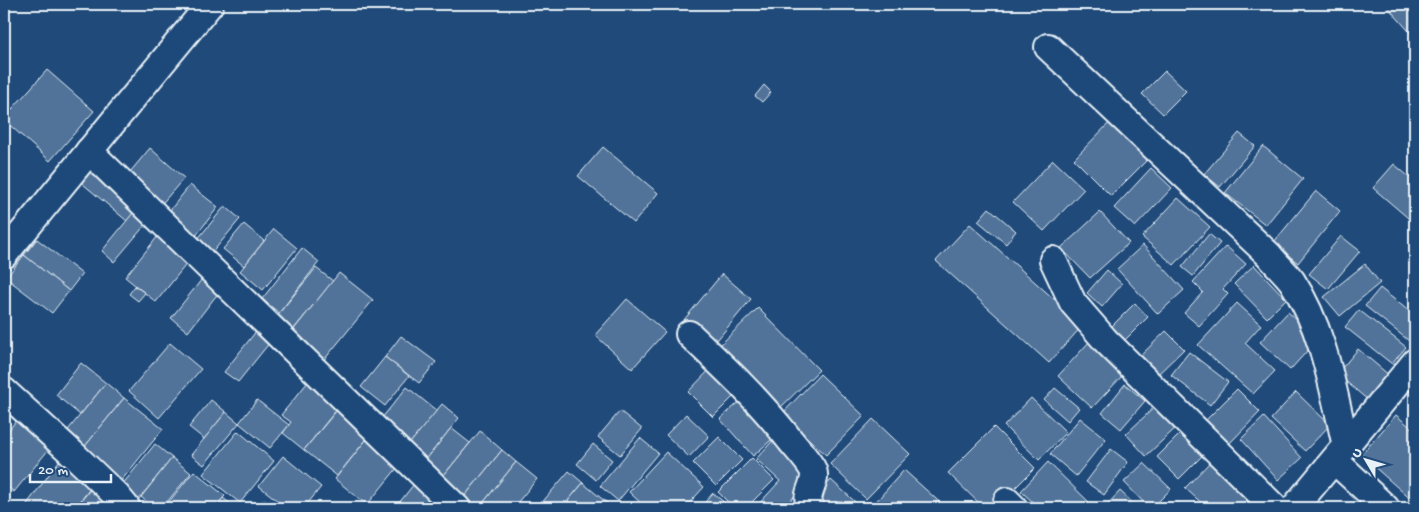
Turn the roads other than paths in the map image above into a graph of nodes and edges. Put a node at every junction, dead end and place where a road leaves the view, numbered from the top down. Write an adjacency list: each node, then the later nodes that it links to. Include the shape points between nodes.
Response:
1 (210, 4): 3 (street)
2 (1048, 47): 9 (street, via 1269,255 1290,280 1314,322 1330,376)
3 (89, 151): 4 (street); 11 (street)
4 (4, 256)
5 (1053, 260): 13 (street, via 1073,303 1106,341)
6 (689, 334): 12 (street, via 756,400 812,469 813,481 808,497)
7 (1415, 362): 9 (street)
8 (4, 391): 10 (street)
9 (1340, 453): 14 (street); 15 (street)
10 (127, 508)
11 (457, 508)
12 (811, 508)
13 (1275, 508)
14 (1294, 508)
15 (1386, 508)

